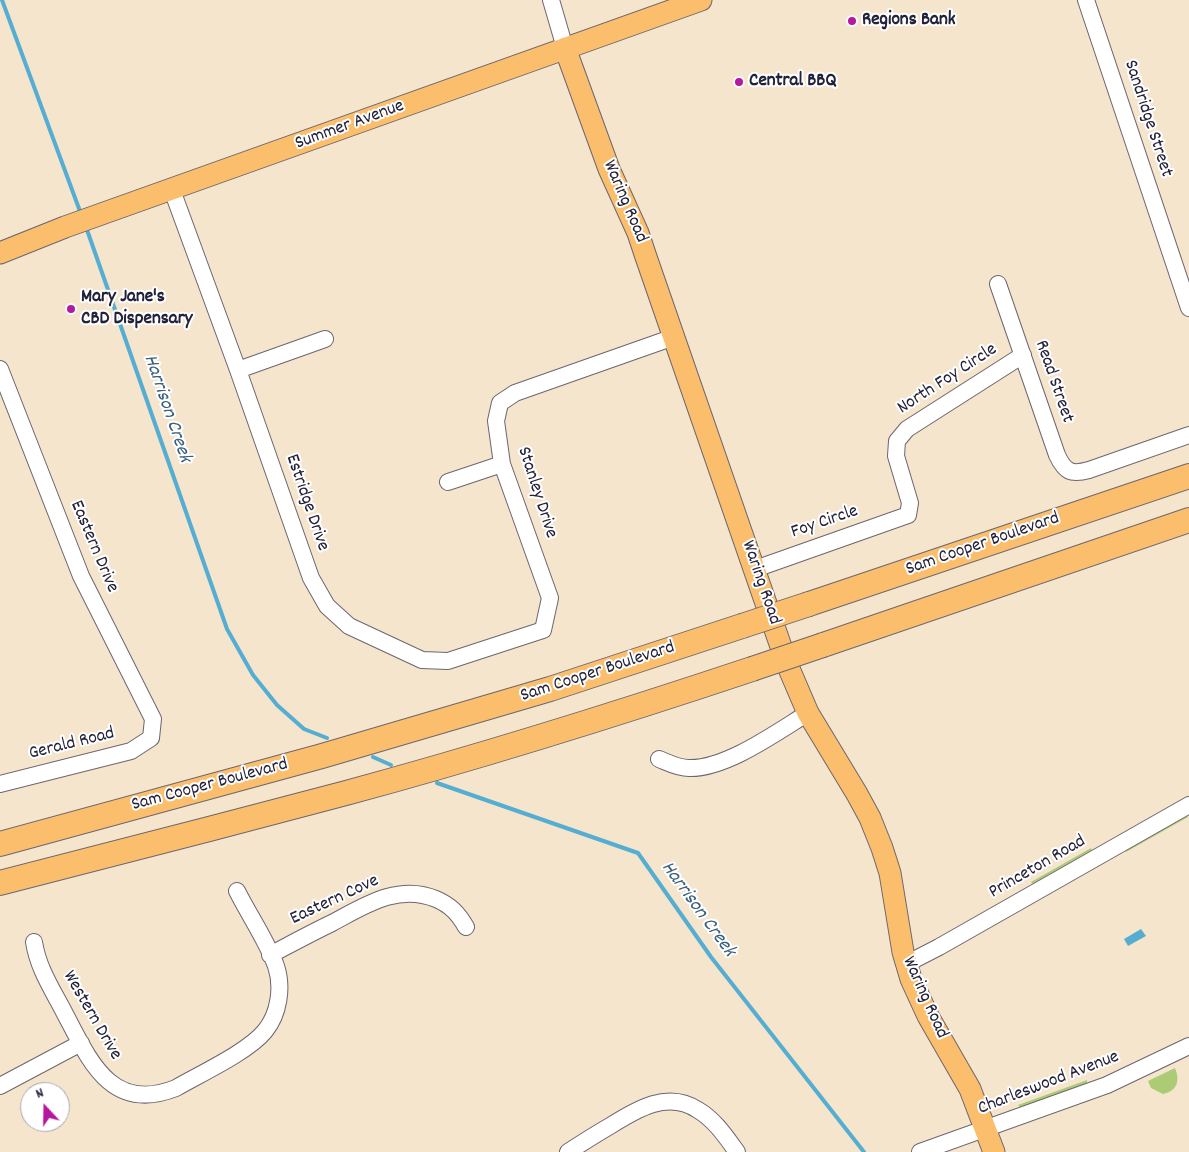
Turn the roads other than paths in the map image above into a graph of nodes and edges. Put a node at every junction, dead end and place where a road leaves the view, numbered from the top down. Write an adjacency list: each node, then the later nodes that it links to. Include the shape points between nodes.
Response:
1 (551, 0): 4 (street, Waring Road)
2 (701, 0): 4 (main road, Summer Avenue)
3 (1086, 0): 8 (street, Sandridge Street)
4 (566, 48): 5 (main road, Summer Avenue); 9 (main road, Waring Road, via 609,169 641,241)
5 (172, 190): 6 (main road, Summer Avenue); 13 (street, Estridge Drive)
6 (0, 252)
7 (998, 284): 11 (street, Read Street)
8 (1189, 308)
9 (674, 337): 15 (street, Stanley Drive, via 515,393 500,403 496,421); 20 (main road, Waring Road)
10 (325, 339): 13 (street)
11 (1023, 354): 14 (street, Read Street, via 1061,464 1072,472 1089,470); 18 (street, North Foy Circle, via 908,429 897,441 896,456 910,503)
12 (0, 369): 23 (street, Eastern Drive, via 81,576 153,719)
13 (238, 370): 21 (street, Estridge Drive, via 311,578 327,606 349,626 422,660 448,660)
14 (1189, 435)
15 (502, 464): 17 (street); 21 (street, Stanley Drive, via 550,598)
16 (1189, 476): 27 (highway, Sam Cooper Boulevard, bridge, via 550,689 322,756)
17 (448, 482)
18 (908, 515): 20 (street, Foy Circle)
19 (1189, 520): 28 (highway, bridge, via 632,709 347,793)
20 (755, 569): 22 (main road, Waring Road, via 787,664)
21 (542, 630)
22 (808, 714): 24 (street, via 758,744 714,764 690,768); 33 (main road, Waring Road, via 857,794 882,848)
23 (151, 738): 25 (street, Gerald Road, via 131,751)
24 (659, 759)
25 (0, 784)
26 (1189, 806): 33 (street, Princeton Road)
27 (0, 844)
28 (0, 883)
29 (237, 891): 32 (street)
30 (466, 927): 32 (street, Eastern Cove, via 460,916 445,903 426,895 401,894 375,900)
31 (34, 942): 34 (street, Western Drive, via 39,966)
32 (270, 955): 34 (street, Western Drive, via 276,966 279,998 264,1031 254,1042 176,1088 165,1093 137,1094 117,1087 103,1077)
33 (906, 964): 37 (main road, Waring Road, via 928,1016 970,1089)
34 (81, 1043): 36 (street)
35 (1189, 1046): 37 (street, Charleswood Avenue, via 1113,1083)
36 (0, 1086)
37 (986, 1129): 40 (street, Charleswood Avenue); 41 (main road, Waring Road)
38 (568, 1152): 39 (street, via 639,1108 666,1101 687,1104 700,1111)
39 (737, 1152)
40 (920, 1152)
41 (994, 1152)

